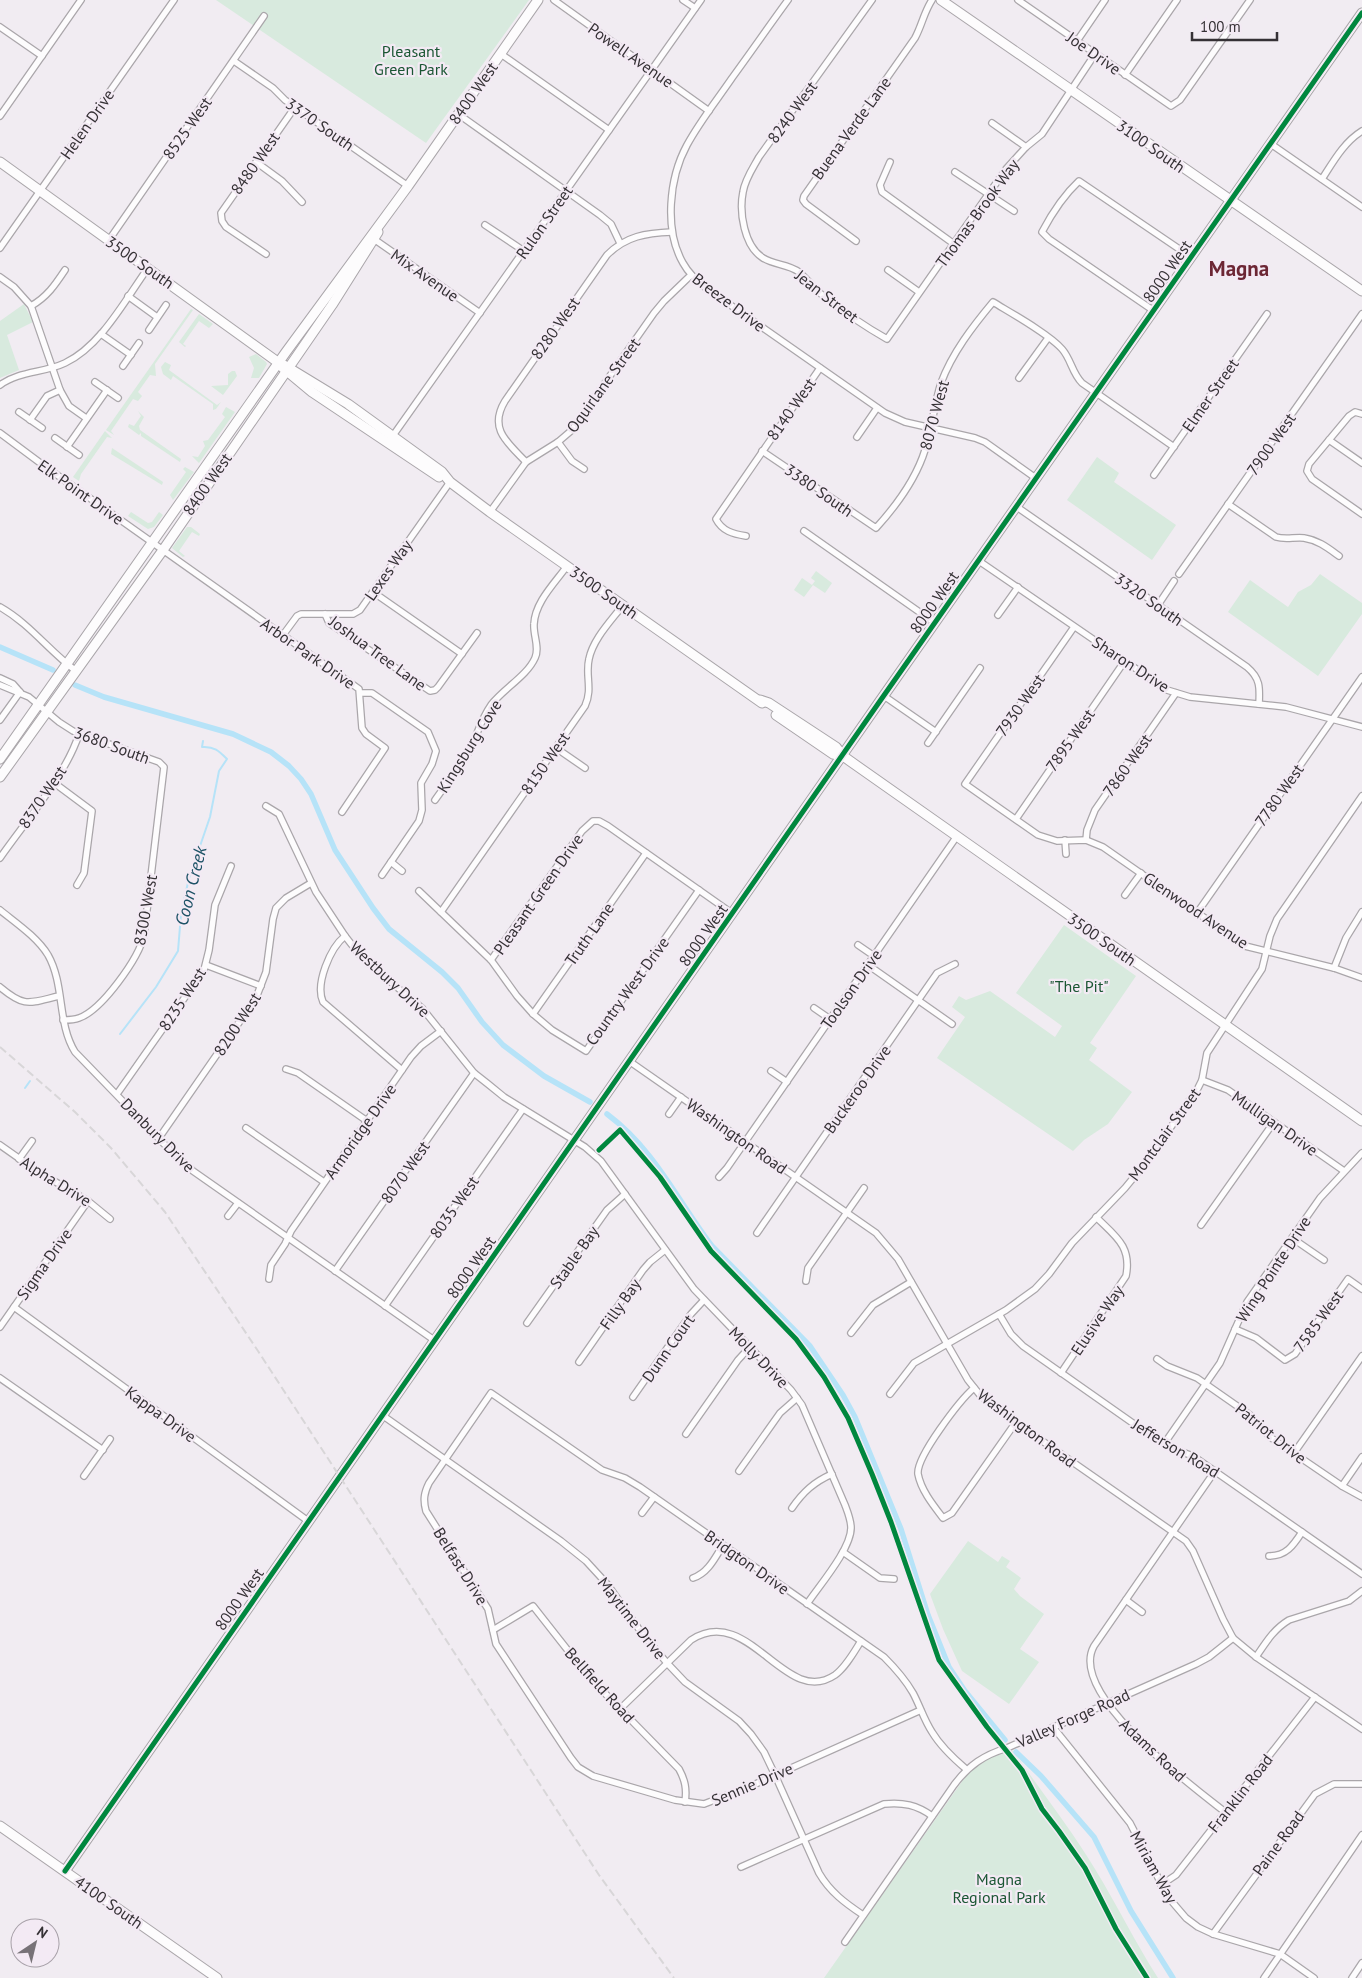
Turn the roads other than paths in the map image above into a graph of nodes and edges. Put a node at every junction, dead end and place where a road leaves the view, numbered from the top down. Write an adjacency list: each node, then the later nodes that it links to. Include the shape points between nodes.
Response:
1 (174, 0): 46 (street, Helen Drive)
2 (538, 0): 22 (main road, 8400 West)
3 (554, 0): 26 (street, Powell Avenue)
4 (683, 0): 17 (street)
5 (701, 0): 17 (street, Rulon Street)
6 (788, 0): 31 (street, Breeze Drive)
7 (872, 0): 54 (street, 8240 West, via 748,176 741,205)
8 (932, 0): 57 (street, Buena Verde Lane, via 915,38 804,196 806,204)
9 (941, 0): 28 (main road, 3100 South)
10 (1018, 0): 16 (street, Joe Drive)
11 (1033, 0): 16 (street)
12 (1105, 0): 21 (street)
13 (1178, 0): 27 (street)
14 (1250, 0): 27 (street, Joe Drive, via 1180,100 1171,106)
15 (78, 1): 24 (street)
16 (1028, 7): 21 (street, Joe Drive)
17 (695, 8): 26 (street, Rulon Street)
18 (1362, 13): 37 (main road, 8000 West)
19 (264, 16): 25 (street, 8525 West)
20 (0, 27): 24 (street)
21 (1077, 41): 23 (street, Joe Drive)
22 (501, 54): 32 (main road, 8400 West); 35 (street)
23 (1095, 54): 27 (street, Joe Drive); 28 (street, Thomas Brook Way)
24 (42, 56): 30 (street)
25 (234, 61): 29 (street, 3370 South); 56 (street, 8525 West)
26 (652, 70): 31 (street, Powell Avenue); 35 (street, Rulon Street)
27 (1125, 75)
28 (1070, 90): 38 (street, Thomas Brook Way, via 1042,134); 48 (main road, 3100 South)
29 (295, 106): 40 (street, 8480 West); 44 (street, 3370 South)
30 (2, 109): 33 (street)
31 (709, 110): 53 (street, Breeze Drive, via 686,146 679,166 674,184)
32 (458, 114): 44 (main road, 8400 West); 45 (street)
33 (0, 116)
34 (992, 123): 38 (street)
35 (609, 130): 45 (street, Rulon Street)
36 (1362, 131): 43 (street, via 1344,147)
37 (1271, 144): 43 (street); 48 (main road, 8000 West)
38 (1026, 147): 47 (street, Thomas Brook Way)
39 (0, 162): 46 (main road, 3500 South)
40 (256, 162): 49 (street, via 282,181); 62 (street, 8480 West, via 221,217 226,227)
41 (890, 162): 59 (street, via 880,185 882,192)
42 (956, 172): 47 (street)
43 (1322, 179): 50 (street)
44 (408, 186): 55 (main road, 8400 West)
45 (565, 190): 58 (street, via 611,224); 61 (street, Rulon Street)
46 (40, 191): 56 (main road, 3500 South); 60 (street, Helen Drive)
47 (989, 194): 51 (street); 59 (street, Thomas Brook Way)
48 (1231, 201): 63 (main road, 8000 West); 69 (main road, 3100 South)
49 (302, 202)
50 (1362, 207)
51 (1014, 211)
52 (485, 225): 61 (street)
53 (672, 232): 58 (street, 8280 West, via 639,235); 67 (street, Breeze Drive, via 677,250)
54 (747, 235): 82 (street, Jean Street, via 762,257 799,272 826,298)
55 (372, 238): 75 (street, Mix Avenue); 85 (main road, 8400 West); 89 (main road, 8400 West, via 345,286)
56 (109, 240): 64 (main road, 3500 South)
57 (856, 241)
58 (620, 243): 114 (street, 8280 West, via 600,263 501,407 498,422 504,440)
59 (954, 244): 70 (street, Thomas Brook Way)
60 (0, 248)
61 (524, 251): 75 (street, Rulon Street)
62 (266, 254)
63 (1191, 257): 74 (main road, 8000 West); 74 (street, via 1078,181 1072,186 1042,232)
64 (148, 268): 71 (street); 85 (main road, 3500 South)
65 (66, 270): 73 (street, via 50,292)
66 (888, 270): 70 (street)
67 (691, 275): 88 (street, Breeze Drive); 109 (street, Oquirlane Street, via 664,300 572,430)
68 (0, 277): 73 (street)
69 (1362, 291)
70 (919, 292): 82 (street, Thomas Brook Way)
71 (128, 296): 78 (street); 80 (street)
72 (166, 305): 78 (street)
73 (31, 306): 87 (street)
74 (1154, 311): 95 (main road, 8000 West)
75 (480, 313): 107 (street, Rulon Street)
76 (1267, 314): 111 (street, Elmer Street)
77 (1362, 314): 120 (street, 7900 West)
78 (157, 317): 79 (street)
79 (149, 330)
80 (101, 334): 84 (street); 87 (street, via 88,348)
81 (1048, 338): 90 (street); 95 (street, via 1063,350 1076,377); 103 (street, 8070 West, via 993,302 948,366)
82 (887, 339)
83 (139, 343): 84 (street)
84 (131, 355): 86 (street)
85 (279, 363): 89 (main road, 3500 South); 127 (main road, 8400 West)
86 (123, 366)
87 (53, 368): 92 (street, via 22,375); 93 (street)
88 (820, 368): 97 (street, Breeze Drive); 112 (street, 8140 West)
89 (287, 369): 107 (main road, 3500 South, via 312,392); 128 (main road, 8400 West)
90 (1020, 378)
91 (96, 382): 94 (street)
92 (0, 385)
93 (60, 390): 100 (street, via 69,406); 101 (street, via 47,396)
94 (106, 390): 96 (street); 100 (street)
95 (1096, 393): 111 (street); 118 (main road, 8000 West)
96 (118, 398)
97 (877, 408): 103 (street, Breeze Drive, via 896,419); 105 (street)
98 (19, 412): 101 (street)
99 (1362, 414): 108 (street, via 1352,414)
100 (86, 418): 110 (street)
101 (30, 420): 102 (street)
102 (42, 428)
103 (930, 428): 118 (street, Breeze Drive, via 985,442); 124 (street, 8070 West, via 915,474)
104 (0, 433): 127 (street, Elk Point Drive)
105 (857, 437)
106 (55, 438): 110 (street)
107 (390, 440): 119 (main road, 3500 South, via 442,472)
108 (1329, 440): 115 (street); 123 (street, via 1307,471 1312,479)
109 (558, 442): 114 (street, Oquirlane Street); 116 (street, via 572,461)
110 (67, 447): 113 (street)
111 (1174, 447): 117 (street, Elmer Street)
112 (762, 451): 124 (street, 3380 South); 126 (street, 8140 West, via 716,519 724,529)
113 (79, 455)
114 (526, 462): 122 (street, Oquirlane Street)
115 (1362, 464)
116 (584, 469)
117 (1154, 475)
118 (1036, 478): 121 (main road, 8000 West)
119 (450, 482): 122 (main road, 3500 South); 135 (street, Lexes Way)
120 (1228, 504): 129 (street, via 1276,537 1306,538); 132 (street, 7900 West)
121 (1017, 506): 130 (main road, 8000 West); 137 (street, 3320 South)
122 (490, 512): 131 (main road, 3500 South)
123 (1362, 514)
124 (876, 528)
125 (804, 531): 141 (street)
126 (746, 536)
127 (153, 543): 128 (street, Elk Point Drive); 147 (main road, 8400 West)
128 (163, 550): 144 (street, Arbor Park Drive); 149 (main road, 8400 West)
129 (1339, 556)
130 (979, 561): 134 (street, Sharon Drive); 141 (main road, 8000 West)
131 (567, 566): 136 (main road, 3500 South); 175 (street, Kingsburg Cove, via 535,613 537,650 534,660 491,705 469,750)
132 (1179, 574)
133 (1174, 581): 137 (street)
134 (1018, 587): 140 (street); 142 (street, Sharon Drive)
135 (374, 592): 139 (street, Lexes Way, via 356,613); 145 (street)
136 (623, 605): 166 (street, 8150 West, via 592,649 588,662 588,699); 167 (main road, 3500 South, via 833,754)
137 (1158, 605): 158 (street, 3320 South, via 1254,674 1259,684)
138 (0, 607): 147 (street, via 30,628)
139 (325, 614): 144 (street, Lexes Way, via 298,615); 145 (street, Joshua Tree Lane, via 329,623 425,690 432,691 438,687)
140 (998, 615)
141 (935, 623): 156 (main road, 8000 West)
142 (1074, 627): 146 (street, Sharon Drive); 173 (street, 7930 West)
143 (477, 633): 145 (street)
144 (283, 635): 154 (street, Arbor Park Drive, via 358,688)
145 (462, 654)
146 (1124, 662): 155 (street, Sharon Drive, via 1156,684); 178 (street, 7895 West)
147 (67, 664): 149 (street); 157 (main road, 8400 West)
148 (980, 668): 163 (street)
149 (76, 671): 159 (main road, 8400 West)
150 (1362, 677): 160 (street, 7780 West)
151 (0, 678): 153 (street, via 13,684)
152 (0, 685): 153 (street)
153 (20, 692): 157 (street, 3680 South); 161 (street)
154 (360, 693): 177 (street, Arbor Park Drive, via 362,728 384,748); 185 (street, via 372,693 390,705 428,732 435,746 434,760 421,783 421,817)
155 (1176, 693): 158 (street, Sharon Drive); 181 (street, 7860 West, via 1095,810)
156 (884, 696): 163 (street); 167 (main road, 8000 West)
157 (39, 704): 159 (street, 3680 South); 168 (main road, 8400 West)
158 (1259, 704): 160 (street, Sharon Drive)
159 (47, 711): 164 (street, 3680 South); 171 (main road, 8400 West)
160 (1332, 719): 162 (street, Sharon Drive); 198 (street, 7780 West)
161 (0, 720)
162 (1362, 727)
163 (936, 732): 165 (street)
164 (79, 734): 169 (street, 3680 South); 172 (street, 8370 West, via 70,756)
165 (928, 743)
166 (556, 748): 170 (street); 196 (street, 8150 West)
167 (843, 756): 179 (main road, 3500 South); 199 (main road, 8000 West)
168 (0, 759)
169 (163, 764): 217 (street, 8300 West, via 165,771 140,950 102,1001 80,1018)
170 (584, 768)
171 (0, 777)
172 (53, 782): 184 (street, 8370 West); 191 (street, via 92,811 84,873)
173 (966, 784): 178 (street, Glenwood Avenue)
174 (1362, 796): 202 (street, Montclair Street, via 1277,919)
175 (435, 800)
176 (266, 806): 190 (street, Westbury Drive, via 282,818)
177 (342, 812)
178 (1016, 819): 180 (street, Glenwood Avenue, via 1047,839)
179 (957, 836): 203 (street, Toolson Drive); 219 (main road, 3500 South)
180 (1065, 840): 181 (street, Glenwood Avenue); 183 (street)
181 (1086, 840): 188 (street, Glenwood Avenue, via 1103,847)
182 (646, 853): 192 (street, Pleasant Green Drive); 204 (street, Pleasant Green Drive, via 600,821 593,820 587,824); 215 (street, Truth Lane)
183 (1066, 854)
184 (0, 858)
185 (391, 862): 187 (street); 189 (street)
186 (231, 866): 206 (street, 8235 West, via 215,905)
187 (402, 871)
188 (1141, 873): 194 (street); 198 (street, Glenwood Avenue)
189 (382, 875)
190 (311, 883): 200 (street, Westbury Drive); 210 (street, 8200 West, via 276,908)
191 (77, 885)
192 (699, 890): 199 (street, Pleasant Green Drive); 215 (street, Country West Drive, via 586,1051)
193 (419, 891): 196 (street, Country West Drive)
194 (1126, 895)
195 (0, 910): 212 (street, Danbury Drive, via 48,955)
196 (441, 912): 204 (street, Country West Drive)
197 (1362, 912): 208 (street, via 1346,938)
198 (1197, 913): 202 (street, Glenwood Avenue, via 1245,946)
199 (733, 914): 221 (main road, 8000 West)
200 (344, 936): 220 (street, Westbury Drive, via 371,966 422,1008); 223 (street, via 327,961 321,991 323,1002)
201 (858, 945): 203 (street)
202 (1267, 953): 208 (street, Glenwood Avenue); 219 (street, Montclair Street, via 1262,969)
203 (874, 956): 207 (street, Toolson Drive)
204 (492, 960): 215 (street, Country West Drive)
205 (955, 964): 213 (street, Buckeroo Drive, via 937,973)
206 (206, 965): 210 (street); 228 (street, 8235 West)
207 (868, 965): 213 (street); 216 (street, Toolson Drive)
208 (1334, 968): 209 (street, Glenwood Avenue)
209 (1362, 978)
210 (261, 986): 236 (street, 8200 West, via 248,1012)
211 (0, 987): 212 (street, via 16,1000 26,1003)
212 (59, 996): 217 (street, Danbury Drive)
213 (918, 1000): 218 (street); 245 (street, Buckeroo Drive)
214 (814, 1008): 216 (street)
215 (533, 1014)
216 (830, 1019): 227 (street, Toolson Drive)
217 (63, 1020): 228 (street, Danbury Drive, via 75,1052)
218 (952, 1024)
219 (1225, 1025): 226 (street, Montclair Street, via 1207,1053); 232 (main road, 3500 South)
220 (441, 1031): 223 (street, Armoridge Drive, via 421,1046); 225 (street, Westbury Drive)
221 (629, 1061): 229 (street, Washington Road); 237 (main road, 8000 West)
222 (286, 1069): 233 (street, via 298,1073)
223 (402, 1070): 233 (street, Armoridge Drive)
224 (771, 1071): 227 (street)
225 (474, 1073): 230 (street, Westbury Drive); 261 (street, 8070 West)
226 (1202, 1080): 234 (street, Mulligan Drive, via 1228,1090); 253 (street, Montclair Street, via 1148,1160)
227 (787, 1082): 239 (street, Toolson Drive)
228 (117, 1094): 236 (street, Danbury Drive)
229 (681, 1097): 231 (street); 239 (street, Washington Road)
230 (523, 1109): 237 (street, Westbury Drive); 267 (street, 8035 West)
231 (670, 1114)
232 (1362, 1120)
233 (367, 1121): 246 (street, Armoridge Drive)
234 (1274, 1122): 243 (street, Mulligan Drive); 255 (street)
235 (246, 1128): 246 (street)
236 (159, 1138): 250 (street, Danbury Drive, via 193,1171)
237 (574, 1140): 248 (street, Molly Drive, via 601,1161); 274 (main road, 8000 West)
238 (32, 1141): 242 (street)
239 (745, 1142): 244 (street, Toolson Drive); 245 (street, Washington Road)
240 (0, 1145): 242 (street, Alpha Drive)
241 (1362, 1153): 243 (street, Wing Pointe Drive)
242 (19, 1159): 249 (street, Alpha Drive)
243 (1344, 1171): 258 (street, Wing Pointe Drive)
244 (719, 1177)
245 (796, 1177): 251 (street, Washington Road); 256 (street, Buckeroo Drive)
246 (324, 1182): 257 (street, Armoridge Drive)
247 (864, 1188): 251 (street)
248 (625, 1194): 259 (street, Molly Drive); 270 (street, Stable Bay, via 607,1210)
249 (88, 1201): 254 (street, Alpha Drive); 268 (street, Sigma Drive)
250 (238, 1203): 252 (street); 257 (street, Danbury Drive)
251 (847, 1212): 263 (street, via 808,1268); 264 (street, Washington Road, via 884,1240)
252 (228, 1216)
253 (1096, 1217): 269 (street, Montclair Street, via 1035,1289); 280 (street, Elusive Way, via 1123,1246 1128,1262 1126,1276)
254 (110, 1218)
255 (1201, 1225)
256 (757, 1233)
257 (288, 1238): 261 (street, Danbury Drive); 262 (street, Armoridge Drive, via 271,1265)
258 (1292, 1238): 260 (street); 272 (street, Wing Pointe Drive, via 1247,1302)
259 (665, 1250): 266 (street, Molly Drive); 279 (street, Filly Bay, via 643,1270)
260 (1324, 1260)
261 (336, 1271): 267 (street, Danbury Drive)
262 (269, 1278)
263 (806, 1281)
264 (911, 1282): 273 (street, via 873,1305); 275 (street, Washington Road)
265 (1362, 1289): 272 (street, 7585 West, via 1348,1279 1295,1354 1286,1360 1256,1338)
266 (704, 1300): 276 (street, Molly Drive); 286 (street, Dunn Court)
267 (385, 1306): 274 (street, Danbury Drive)
268 (14, 1307): 271 (street, Sigma Drive); 306 (street, Kappa Drive)
269 (999, 1314): 275 (street, Montclair Street); 280 (street, Jefferson Road, via 1017,1341)
270 (527, 1323)
271 (0, 1326)
272 (1234, 1329): 282 (street, Wing Pointe Drive, via 1220,1363)
273 (852, 1333)
274 (434, 1340): 288 (main road, 8000 West)
275 (946, 1344): 283 (street, Washington Road); 285 (street, Montclair Street, via 914,1363)
276 (750, 1347): 287 (street, Molly Drive); 290 (street)
277 (1362, 1356): 294 (street)
278 (1157, 1359): 282 (street, Patriot Drive)
279 (579, 1362)
280 (1061, 1373): 292 (street, Jefferson Road)
281 (0, 1378): 293 (street)
282 (1206, 1384): 292 (street, Wing Pointe Drive); 294 (street, Patriot Drive, via 1250,1415 1270,1437)
283 (974, 1388): 289 (street, Washington Road, via 987,1402); 289 (street, via 949,1418 918,1468 927,1496 943,1518 952,1513)
284 (491, 1393): 296 (street, Belfast Drive); 302 (street, Bridgton Drive, via 602,1470 625,1478)
285 (890, 1394)
286 (633, 1397)
287 (797, 1398): 297 (street, via 780,1413); 299 (street, Molly Drive)
288 (382, 1415): 296 (street, Maytime Drive); 306 (main road, 8000 West)
289 (1016, 1422): 307 (street, Washington Road)
290 (686, 1434)
291 (110, 1440): 293 (street)
292 (1164, 1444): 298 (street, Jefferson Road, via 1187,1452)
293 (103, 1450): 300 (street)
294 (1294, 1454): 301 (street, Patriot Drive)
295 (1362, 1457): 301 (street)
296 (445, 1459): 319 (street, Belfast Drive, via 424,1493 423,1501 426,1511 488,1609); 323 (street, Maytime Drive, via 586,1561)
297 (739, 1471)
298 (1216, 1471): 307 (street, Adams Road); 308 (street, Jefferson Road)
299 (832, 1474): 304 (street, via 807,1489); 310 (street, Molly Drive, via 851,1524 850,1537)
300 (84, 1476)
301 (1342, 1486): 303 (street, Patriot Drive)
302 (654, 1496): 305 (street); 309 (street, Bridgton Drive)
303 (1362, 1498)
304 (792, 1508)
305 (642, 1513)
306 (308, 1521): 342 (main road, 8000 West)
307 (1173, 1532): 316 (street, Adams Road); 320 (street, Washington Road, via 1190,1545)
308 (1302, 1532): 311 (street, via 1290,1549 1283,1554); 312 (street, Jefferson Road)
309 (723, 1545): 313 (street, via 706,1571); 317 (street, Bridgton Drive)
310 (843, 1552): 314 (street, via 880,1578); 317 (street, Molly Drive)
311 (1269, 1556)
312 (1362, 1574)
313 (693, 1578)
314 (894, 1579)
315 (1362, 1591): 322 (street, via 1349,1601 1280,1625)
316 (1126, 1600): 318 (street); 325 (street, Adams Road, via 1089,1657 1089,1666)
317 (807, 1604): 321 (street, Bridgton Drive)
318 (1142, 1612)
319 (493, 1630): 326 (street, Bellfield Road, via 533,1606 583,1670); 330 (street, Belfast Drive, via 496,1644)
320 (1233, 1638): 322 (street, Washington Road); 325 (street, Valley Forge Road, via 1196,1664)
321 (861, 1641): 323 (street, via 837,1674 822,1681 798,1678 742,1640 722,1631 701,1633); 327 (street, Bridgton Drive, via 896,1668)
322 (1256, 1657): 324 (street, Washington Road)
323 (667, 1664): 326 (street); 332 (street, Maytime Drive, via 685,1682 739,1721 764,1752)
324 (1314, 1697): 329 (street, Washington Road); 335 (street, Franklin Road)
325 (1107, 1703): 328 (street, Valley Forge Road); 335 (street, Adams Road, via 1167,1766)
326 (620, 1709): 334 (street, Bellfield Road, via 679,1769 685,1785)
327 (921, 1710): 331 (street, Bridgton Drive, via 939,1743); 332 (street, Sennie Drive)
328 (1052, 1727): 331 (street, Valley Forge Road, via 983,1757); 343 (street, Miriam Way, via 1130,1823)
329 (1362, 1729)
330 (578, 1767): 334 (street, Sennie Drive, via 593,1776)
331 (966, 1769): 336 (street, Valley Forge Road)
332 (775, 1775): 334 (street, Sennie Drive, via 711,1802); 339 (street, Maytime Drive)
333 (1362, 1784): 345 (street, Paine Road, via 1334,1784 1315,1794)
334 (685, 1802)
335 (1225, 1812): 343 (street, Franklin Road, via 1176,1875)
336 (932, 1816): 339 (street, via 905,1803 884,1804); 344 (street, Valley Forge Road)
337 (0, 1826): 342 (main road, 4100 South)
338 (1362, 1835): 340 (street)
339 (804, 1840): 341 (street); 344 (street, Maytime Drive, via 826,1886)
340 (1360, 1843): 347 (street)
341 (741, 1867)
342 (65, 1871): 349 (main road, 4100 South)
343 (1161, 1885): 345 (street, Miriam Way, via 1186,1918)
344 (863, 1915): 346 (street, Valley Forge Road)
345 (1213, 1934): 347 (street, Miriam Way)
346 (845, 1942)
347 (1280, 1954): 350 (street); 351 (street, Miriam Way)
348 (1362, 1964): 352 (street)
349 (217, 1978)
350 (1264, 1978)
351 (1314, 1978)
352 (1352, 1978)

